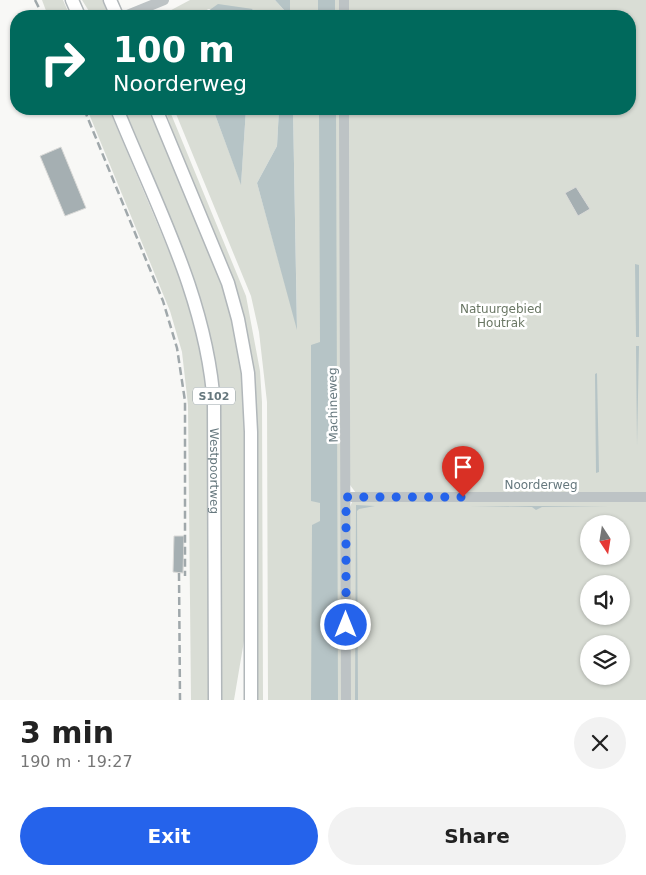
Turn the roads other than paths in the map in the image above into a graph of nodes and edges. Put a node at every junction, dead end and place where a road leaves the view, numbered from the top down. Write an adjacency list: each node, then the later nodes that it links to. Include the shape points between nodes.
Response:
1 (164, 0): 2 (street)
2 (140, 10)
3 (120, 115): 8 (main road, Westpoortweg / S102, via 193,291 212,372)
4 (158, 115): 9 (main road, S102, via 228,283 248,372)
5 (344, 115): 6 (street, Machineweg)
6 (346, 497): 7 (street, Noorderweg); 10 (street, Machineweg)
7 (646, 497)
8 (215, 700)
9 (251, 700)
10 (346, 700)

